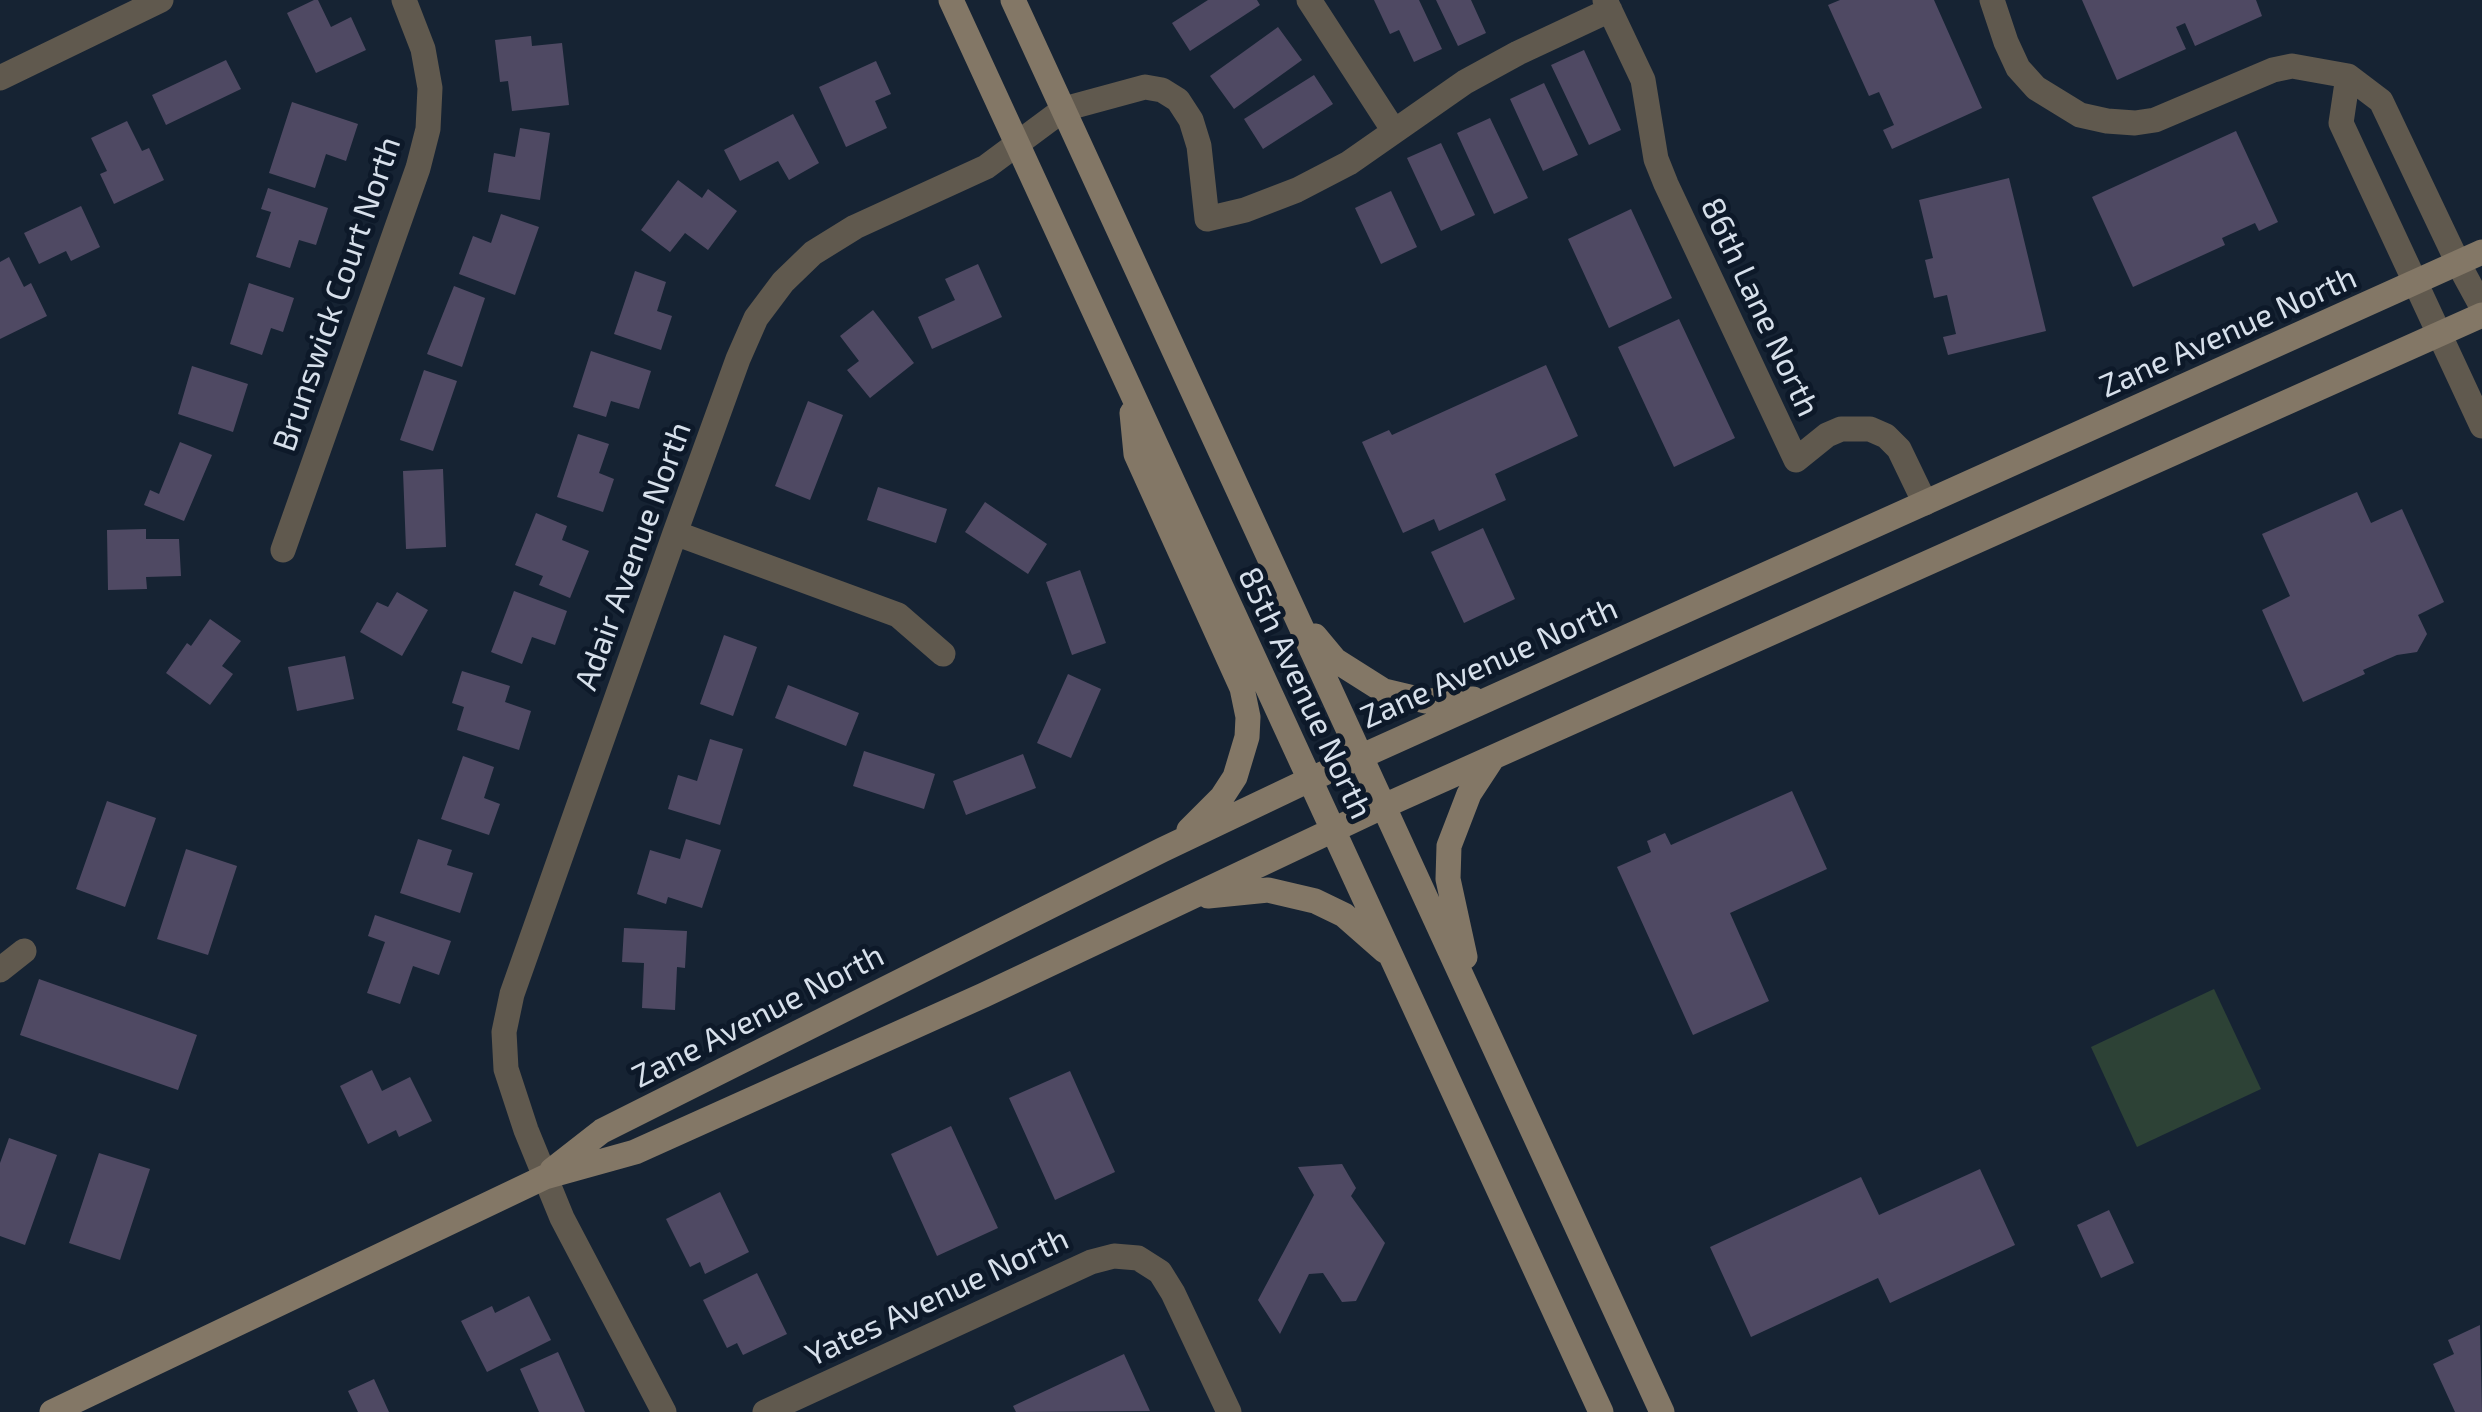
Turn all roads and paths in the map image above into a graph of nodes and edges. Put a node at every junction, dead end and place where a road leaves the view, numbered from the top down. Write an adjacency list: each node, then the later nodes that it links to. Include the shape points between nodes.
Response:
1 (161, 0): 9 (street)
2 (404, 0): 22 (street, Brunswick Court North, via 423,48 428,129)
3 (951, 0): 12 (main road, 85th Avenue North)
4 (1013, 0): 10 (main road, 85th Avenue North)
5 (1309, 0): 11 (street)
6 (1992, 0): 8 (street, via 2018,68 2036,88 2080,115 2107,121 2155,120 2292,66)
7 (1608, 5): 11 (street, via 1466,82); 20 (street, 86th Lane North, via 1643,80 1656,160 1796,460 1841,428 1870,429 1899,449)
8 (2348, 76): 13 (street, via 2380,101); 14 (street, via 2341,123)
9 (0, 78)
10 (1064, 109): 11 (street, Adair Avenue North, via 1145,87 1178,100 1199,146 1207,219 1298,190); 12 (street, Adair Avenue North); 23 (main road, 85th Avenue North)
11 (1394, 131)
12 (1016, 142): 18 (main road, 85th Avenue North); 21 (street, Adair Avenue North, via 986,167 813,252 783,282 756,318 738,359)
13 (2470, 258): 14 (main road, Zane Avenue North); 15 (street)
14 (2416, 284): 17 (street); 20 (main road, Zane Avenue North)
15 (2482, 307)
16 (2482, 315): 17 (main road, Zane Avenue North)
17 (2440, 335): 19 (street); 27 (main road, Zane Avenue North)
18 (1129, 388): 28 (main road, 85th Avenue North); 31 (main road, via 1136,454 1242,688 1248,717 1242,758 1222,798)
19 (2482, 426)
20 (1925, 504): 25 (main road, Zane Avenue North)
21 (675, 532): 24 (street, via 898,615); 37 (street, Adair Avenue North, via 504,1032 506,1069)
22 (282, 550)
23 (1296, 615): 25 (main road, via 1335,660 1405,698 1481,698); 26 (main road, 85th Avenue North)
24 (943, 654)
25 (1544, 673): 26 (main road, Zane Avenue North)
26 (1360, 756): 28 (main road, Zane Avenue North); 29 (main road, 85th Avenue North)
27 (1492, 758): 29 (main road, Zane Avenue North); 36 (main road, via 1455,826 1448,863)
28 (1309, 780): 30 (main road, 85th Avenue North); 31 (main road, Zane Avenue North)
29 (1384, 806): 30 (main road, Zane Avenue North); 36 (main road, 85th Avenue North)
30 (1333, 830): 32 (main road, Zane Avenue North); 34 (main road, 85th Avenue North)
31 (1162, 850): 37 (main road, Zane Avenue North, via 602,1131)
32 (1188, 898): 34 (main road, via 1268,890 1314,901 1344,915); 37 (main road, Zane Avenue North, via 635,1152)
33 (24, 951): 35 (street)
34 (1391, 956): 42 (main road, 85th Avenue North)
35 (0, 970)
36 (1476, 1006): 43 (main road, 85th Avenue North)
37 (545, 1177): 38 (main road, Zane Avenue North); 39 (street, Adair Avenue North)
38 (52, 1412)
39 (664, 1412)
40 (764, 1412): 41 (street, Yates Avenue North, via 1114,1256 1138,1258 1160,1272)
41 (1229, 1412)
42 (1601, 1412)
43 (1662, 1412)

